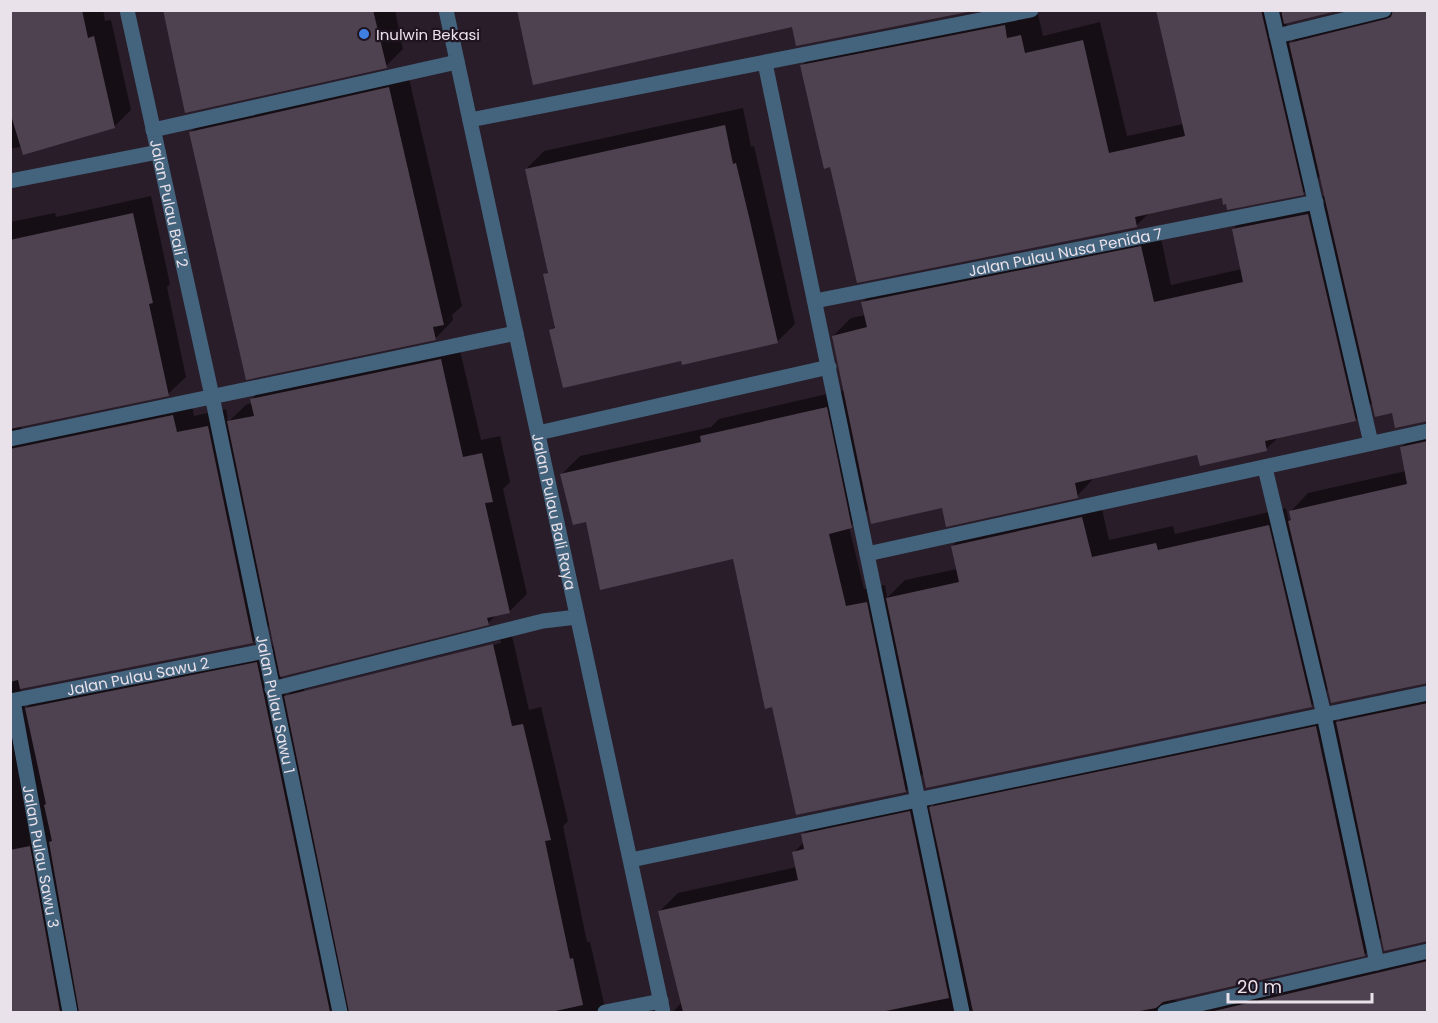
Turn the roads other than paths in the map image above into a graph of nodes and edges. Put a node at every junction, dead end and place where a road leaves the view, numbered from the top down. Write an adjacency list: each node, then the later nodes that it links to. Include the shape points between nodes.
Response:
1 (127, 10): 10 (street, Jalan Pulau Bali 2)
2 (446, 10): 7 (street, Jalan Pulau Bali Raya)
3 (1031, 10): 8 (street)
4 (1271, 10): 6 (street)
5 (1383, 10): 6 (street)
6 (1276, 36): 13 (street)
7 (458, 62): 9 (street, Jalan Pulau Bali Raya); 10 (street)
8 (765, 63): 9 (street); 14 (street)
9 (470, 120): 15 (street, Jalan Pulau Bali Raya)
10 (153, 130): 11 (street, Jalan Pulau Bali 2)
11 (158, 152): 12 (street); 17 (street, Jalan Pulau Bali 2)
12 (10, 181)
13 (1316, 201): 14 (street, Jalan Pulau Nusa Penida 7); 21 (street)
14 (815, 301): 16 (street)
15 (516, 333): 17 (street); 19 (street, Jalan Pulau Bali Raya)
16 (829, 367): 19 (street); 23 (street)
17 (212, 396): 20 (street); 25 (street, Jalan Pulau Sawu 1)
18 (1428, 431): 21 (street)
19 (538, 433): 24 (street, Jalan Pulau Bali Raya)
20 (10, 439)
21 (1371, 442): 22 (street)
22 (1265, 468): 23 (street); 29 (street)
23 (867, 554): 30 (street)
24 (577, 617): 26 (street, via 543,621); 31 (street, Jalan Pulau Bali Raya)
25 (265, 651): 26 (street, Jalan Pulau Sawu 1); 28 (street, Jalan Pulau Sawu 2)
26 (272, 689): 37 (street, Jalan Pulau Sawu 1)
27 (1428, 693): 29 (street)
28 (12, 701): 36 (street, Jalan Pulau Sawu 3)
29 (1324, 715): 30 (street); 33 (street)
30 (919, 800): 31 (street); 39 (street)
31 (630, 860): 34 (street, Jalan Pulau Bali Raya)
32 (1428, 951): 33 (street)
33 (1377, 963): 35 (street)
34 (662, 1007): 38 (street)
35 (1213, 1007): 40 (street)
36 (70, 1012)
37 (340, 1012)
38 (605, 1012)
39 (962, 1012)
40 (1166, 1012)

